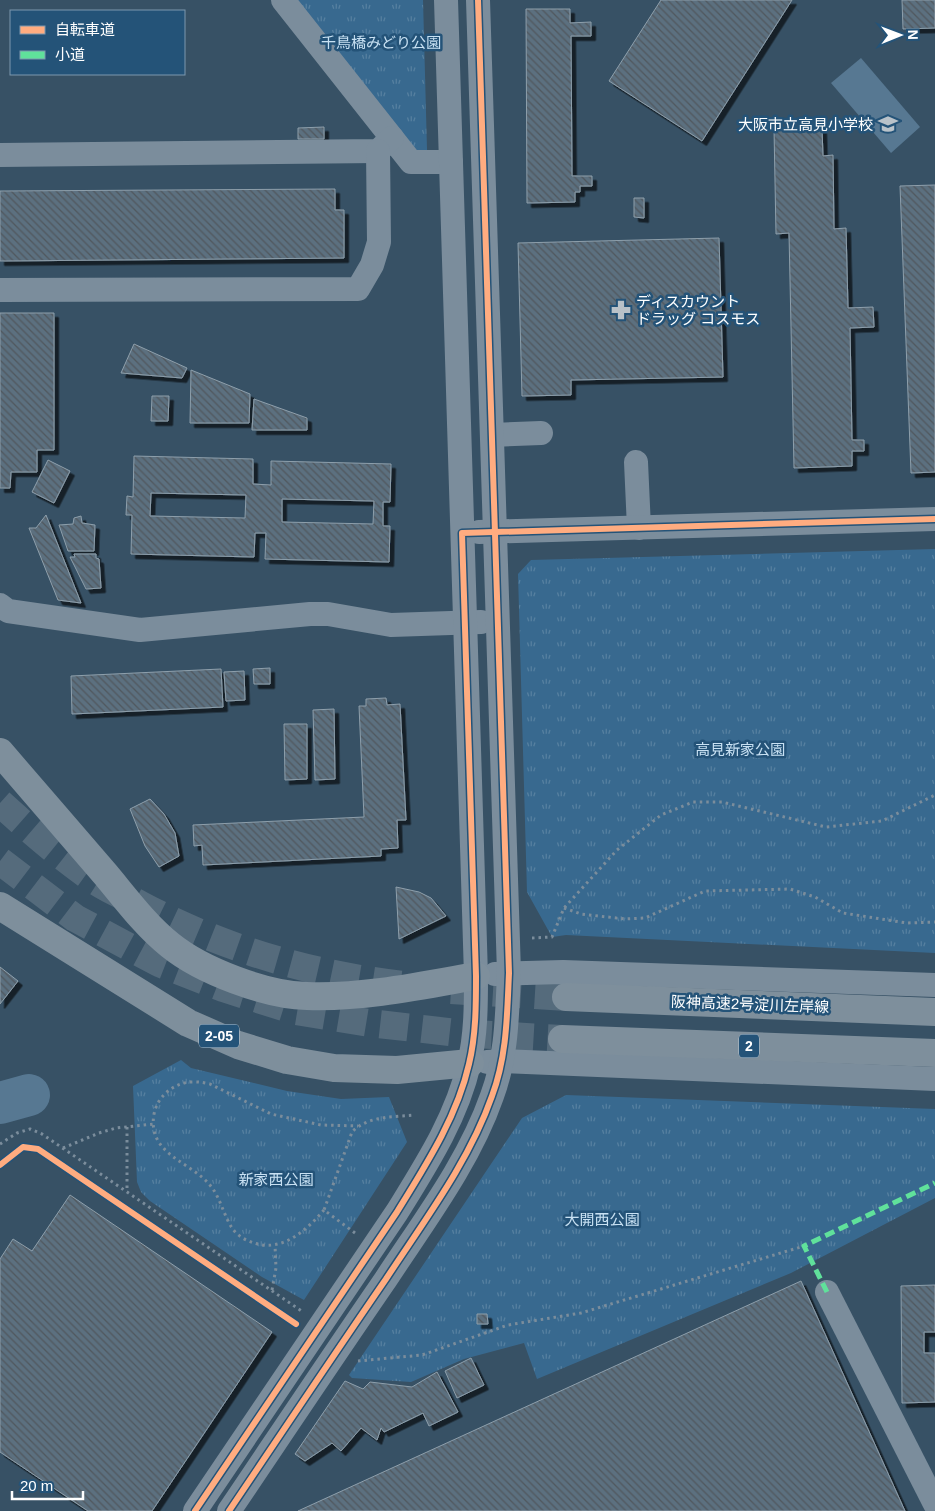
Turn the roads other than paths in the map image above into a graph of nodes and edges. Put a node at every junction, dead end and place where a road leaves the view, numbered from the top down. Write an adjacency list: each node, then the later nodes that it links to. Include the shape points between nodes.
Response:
1 (283, 0): 4 (street)
2 (446, 0): 6 (street)
3 (478, 0): 9 (street)
4 (385, 144): 5 (street); 6 (street, via 411,162); 7 (street, via 379,242 372,265 358,289)
5 (0, 155)
6 (451, 162): 14 (street)
7 (0, 290)
8 (541, 434): 9 (street)
9 (492, 435): 13 (street)
10 (636, 462): 12 (street)
11 (935, 519): 12 (street)
12 (639, 528): 13 (street)
13 (495, 532): 14 (street); 17 (street)
14 (462, 533): 16 (street)
15 (0, 605): 16 (street, via 8,612 140,630 310,614 391,625)
16 (464, 622): 17 (street); 21 (street)
17 (498, 622): 20 (street)
18 (0, 752): 21 (highway, via 170,946 203,965 252,986 305,996 388,991)
19 (0, 906): 28 (highway, 2-05, via 188,1023 238,1045 287,1060 334,1068 397,1070)
20 (509, 973): 21 (street); 22 (street, via 573,972); 27 (street, via 508,1018)
21 (476, 976): 28 (street, via 476,1019)
22 (935, 985)
23 (566, 996): 24 (highway, 阪神高速2号淀川左岸線)
24 (935, 1012)
25 (562, 1039): 26 (highway, 2)
26 (935, 1053)
27 (502, 1062): 28 (street); 29 (street); 33 (street, via 485,1114 454,1174)
28 (470, 1063): 32 (street, via 446,1128 397,1212)
29 (935, 1079)
30 (827, 1292): 31 (street)
31 (935, 1504)
32 (195, 1511)
33 (229, 1511)

